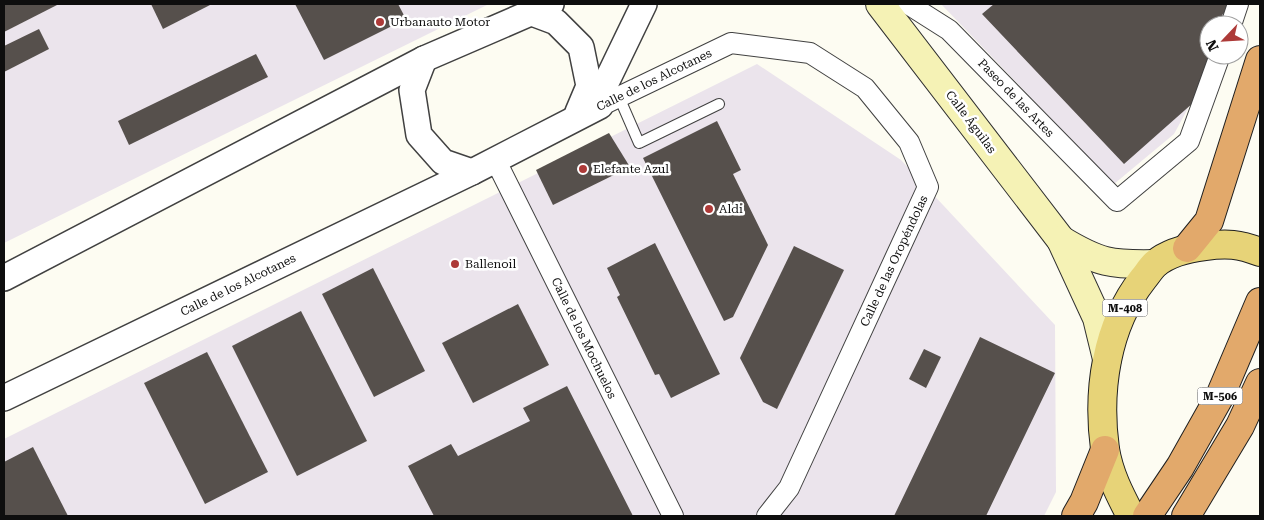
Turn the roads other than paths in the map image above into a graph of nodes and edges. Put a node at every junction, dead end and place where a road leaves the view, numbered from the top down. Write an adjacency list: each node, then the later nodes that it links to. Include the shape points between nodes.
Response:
1 (644, 4): 9 (street, via 602,91)
2 (880, 4): 14 (main road, Calle Águilas)
3 (908, 4): 8 (street, Paseo de las Artes, via 949,30 1117,201 1189,141)
4 (539, 7): 6 (street, Calle de los Alcotanes); 11 (street, Calle de los Alcotanes, via 581,47 589,86)
5 (731, 43): 9 (street, Calle de los Alcotanes); 25 (street, Calle de las Oropéndolas, via 810,53 865,88 909,142 928,187 789,488)
6 (424, 59): 13 (street, via 412,90 419,135 443,162); 18 (street, Calle de los Alcotanes)
7 (1260, 60): 15 (highway, via 1209,221)
8 (1216, 65)
9 (609, 101): 10 (lane, via 639,143); 11 (street, Calle de los Alcotanes)
10 (719, 104)
11 (576, 117): 12 (street, Calle de los Alcotanes)
12 (495, 159): 13 (street, Calle de los Alcotanes); 24 (street, Calle de los Mochuelos)
13 (472, 172): 22 (street, Calle de los Alcotanes)
14 (1061, 240): 17 (main road, via 1087,256 1116,264); 20 (main road, via 1097,318)
15 (1187, 248): 16 (main road, M-408, via 1229,242); 17 (main road, M-408)
16 (1260, 252)
17 (1156, 264): 20 (main road, M-408, via 1133,293 1118,320)
18 (4, 278)
19 (1256, 312): 28 (highway, M-506, via 1220,396 1180,467)
20 (1107, 358): 23 (main road, M-408, via 1103,406)
21 (1260, 383): 29 (highway, M-506, via 1240,426)
22 (4, 398)
23 (1105, 450): 26 (highway); 27 (main road, M-408, via 1114,482)
24 (673, 516)
25 (767, 516)
26 (1076, 516)
27 (1131, 516)
28 (1147, 516)
29 (1186, 516)

